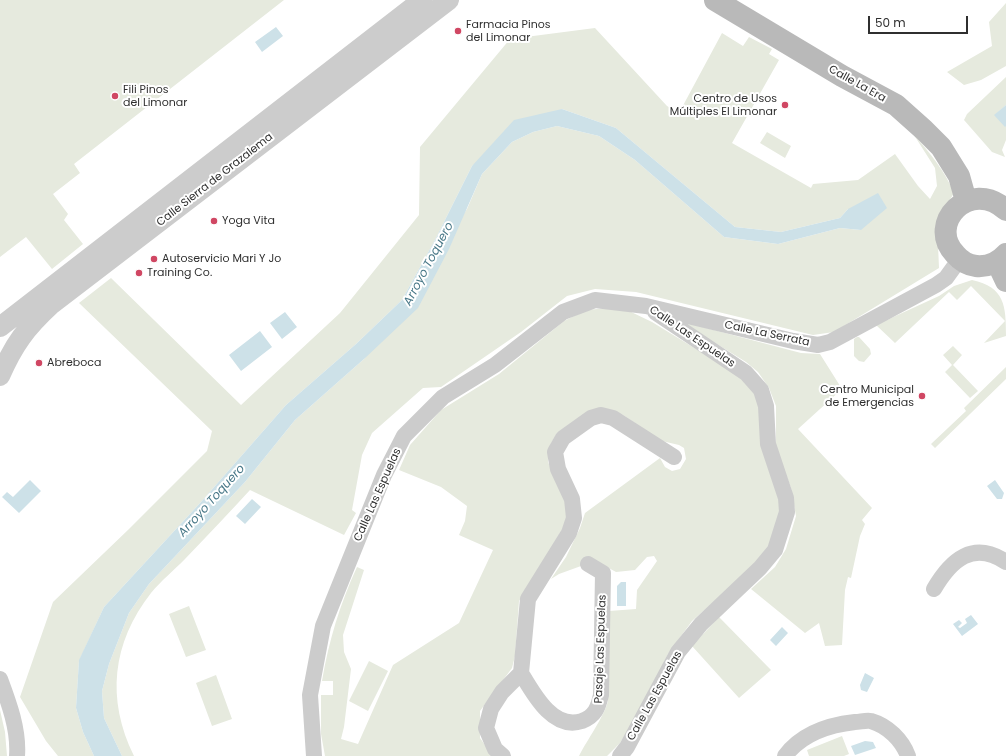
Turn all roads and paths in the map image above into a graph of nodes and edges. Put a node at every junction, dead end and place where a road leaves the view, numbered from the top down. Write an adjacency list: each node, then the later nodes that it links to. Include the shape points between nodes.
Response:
1 (422, 0): 9 (street, Calle Sierra de Grazalema)
2 (449, 0): 10 (street, Calle Sierra de Grazalema, via 52,304 16,343)
3 (715, 0): 4 (main road, Calle La Era, via 896,106 941,148 958,176)
4 (966, 201): 5 (main road, via 982,198); 6 (main road, via 956,207 949,217 946,228 951,251)
5 (1003, 205)
6 (959, 260): 7 (main road, via 971,265); 8 (street, Calle La Serrata, via 946,278 936,285 830,342 818,345)
7 (1003, 266)
8 (646, 306): 18 (street, Calle Las Espuelas, via 595,300 563,312 495,365 443,397 404,436 384,475 323,626 310,695); 20 (street, Calle Las Espuelas, via 746,373 761,390 766,406 768,444 786,498 787,512 775,550 760,568 701,624 678,652)
9 (0, 327)
10 (0, 376)
11 (674, 457): 15 (street, via 613,418 591,418 563,438 556,452 558,469 572,499 574,518 569,533 528,599)
12 (1006, 562): 14 (street, via 997,556 982,553 966,554 954,562)
13 (588, 564): 15 (street, Pasaje Las Espuelas, via 603,573 601,695 598,710 589,719 577,723 562,720 548,712)
14 (934, 589)
15 (521, 673): 19 (street, via 490,709 486,728 495,749)
16 (0, 679): 17 (street, via 10,706 18,745)
17 (17, 756)
18 (314, 756)
19 (504, 756)
20 (620, 756)
21 (785, 756): 22 (street, via 809,733 838,724 870,721 892,732)
22 (908, 756)

